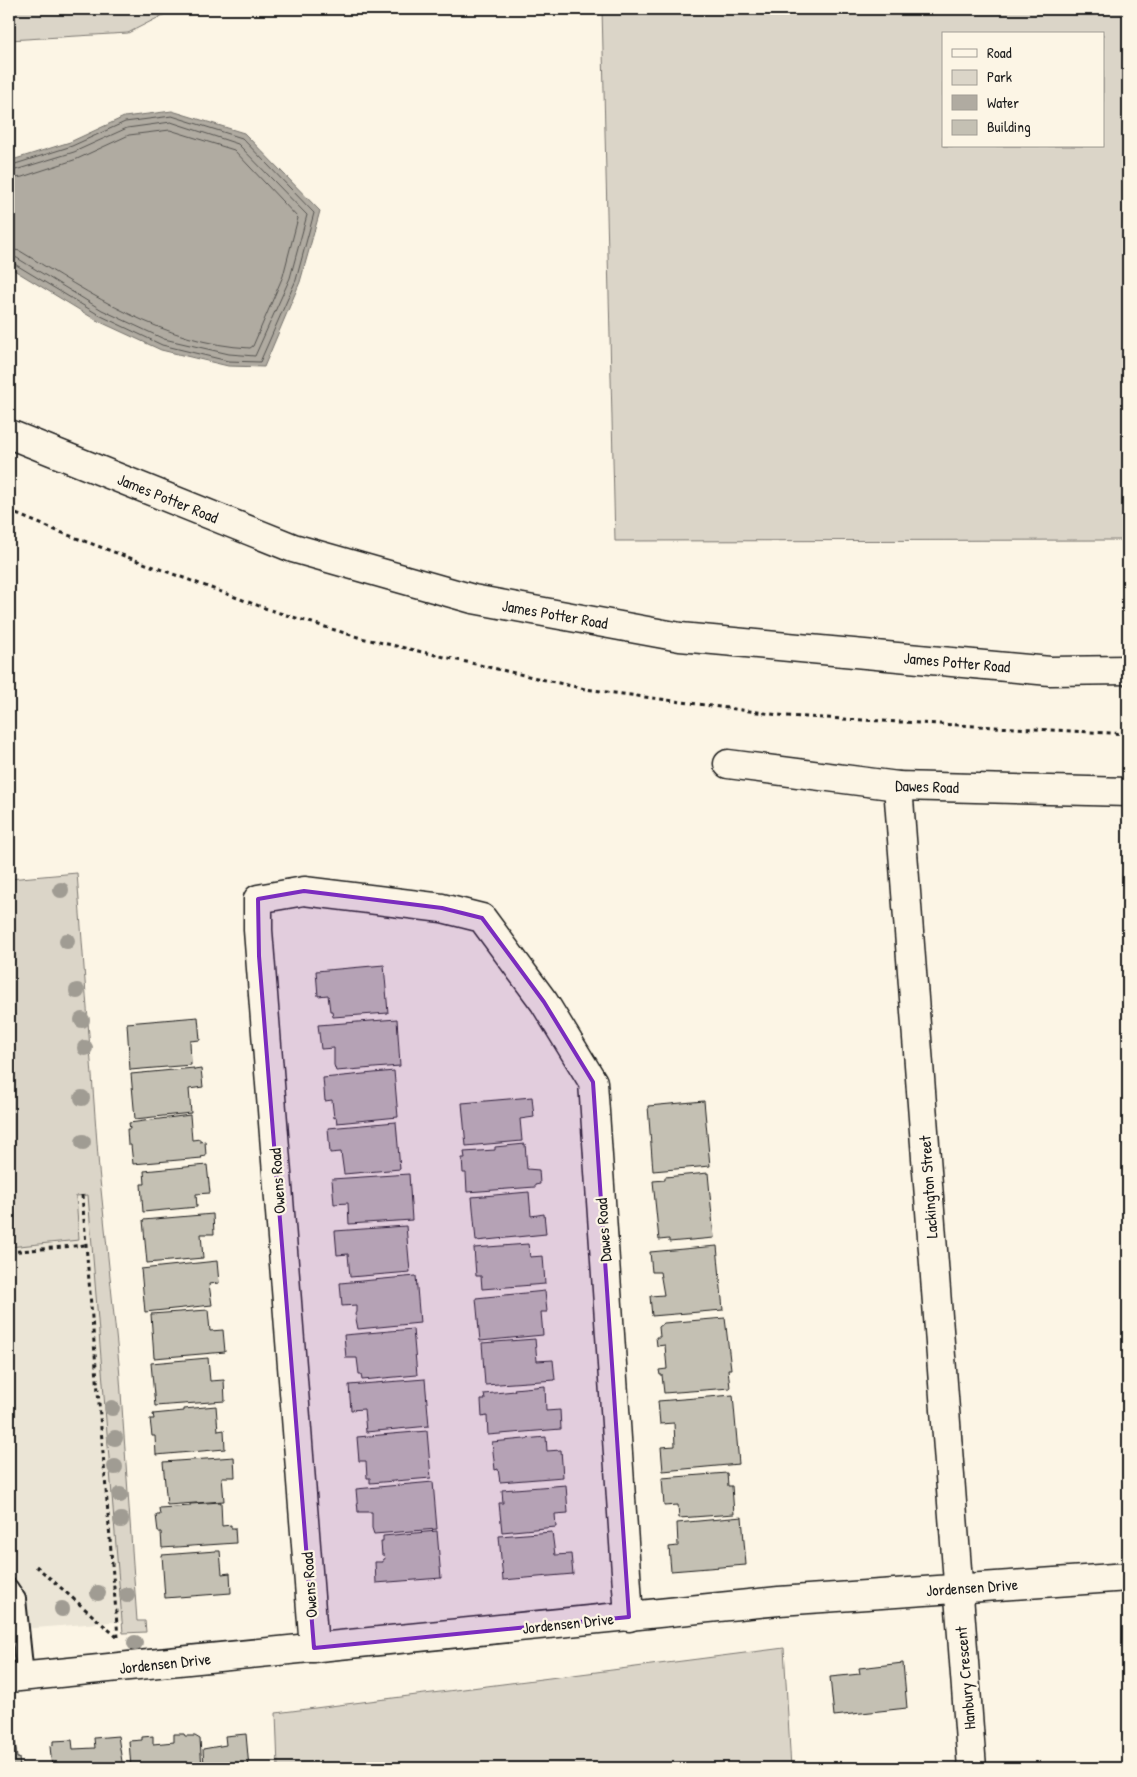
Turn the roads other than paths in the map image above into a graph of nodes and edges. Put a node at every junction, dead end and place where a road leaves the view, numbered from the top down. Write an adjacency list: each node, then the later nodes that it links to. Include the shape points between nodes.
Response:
1 (9, 434): 2 (street, James Potter Road, via 293,548 474,599 680,636 1050,671)
2 (1128, 670)
3 (728, 764): 4 (street, Dawes Road)
4 (898, 786): 5 (street, Dawes Road); 9 (street, Lackington Street)
5 (1128, 792)
6 (442, 908): 10 (street, Dawes Road, via 482,918 544,1002 593,1082); 11 (street, Owens Road, via 304,891 258,899 259,956)
7 (1128, 1577): 9 (street, Jordensen Drive)
8 (9, 1587): 12 (lane, via 17,1599)
9 (958, 1588): 10 (street, Jordensen Drive, via 778,1601); 13 (street, Hanbury Crescent)
10 (630, 1617): 11 (street, Jordensen Drive)
11 (314, 1648): 12 (street, Jordensen Drive)
12 (17, 1677)
13 (972, 1768)

